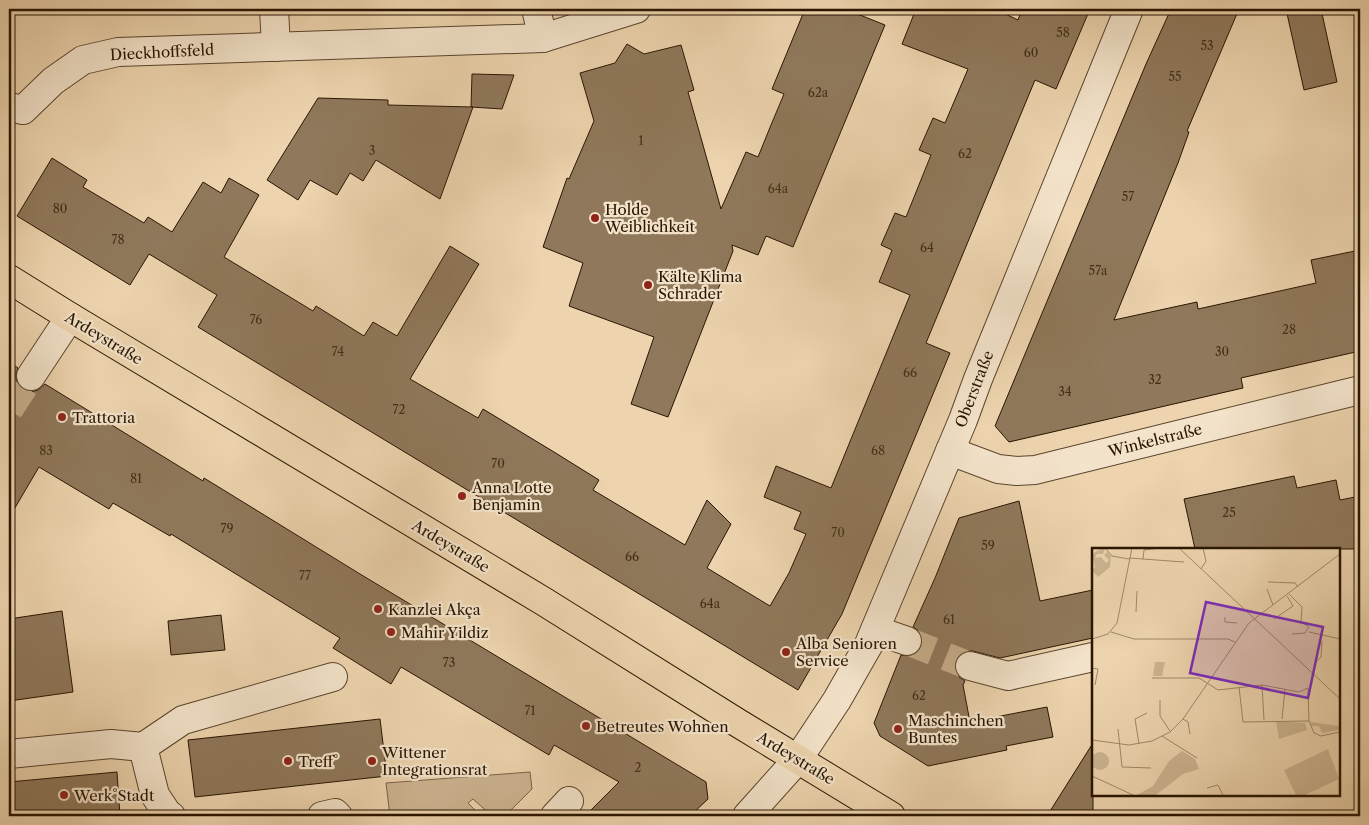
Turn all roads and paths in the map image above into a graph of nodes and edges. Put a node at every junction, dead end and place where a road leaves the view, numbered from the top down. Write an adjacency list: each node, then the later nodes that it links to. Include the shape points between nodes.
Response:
1 (274, 9): 6 (street)
2 (536, 9): 5 (street)
3 (636, 9): 5 (street, Dieckhoffsfeld)
4 (1129, 9): 12 (street, Oberstraße)
5 (543, 38): 6 (street, Dieckhoffsfeld)
6 (276, 47): 7 (street, Dieckhoffsfeld, via 118,52 83,60)
7 (16, 108)
8 (9, 279): 9 (main road, Ardeystraße)
9 (70, 318): 10 (street); 20 (main road, Ardeystraße, via 543,601)
10 (31, 376)
11 (1360, 390): 12 (street, Winkelstraße, via 1035,470 998,469)
12 (950, 450): 13 (street, Oberstraße)
13 (875, 630): 14 (street); 20 (street, Oberstraße)
14 (907, 641)
15 (1092, 657): 16 (street, via 1008,676)
16 (970, 666)
17 (333, 677): 18 (street, via 183,720)
18 (143, 747): 19 (street, via 111,744); 21 (street, via 155,795)
19 (9, 754)
20 (798, 759): 24 (street, Oberstraße); 25 (main road, Ardeystraße)
21 (171, 816)
22 (322, 816): 23 (street, via 336,813)
23 (338, 816)
24 (747, 816)
25 (891, 816)

